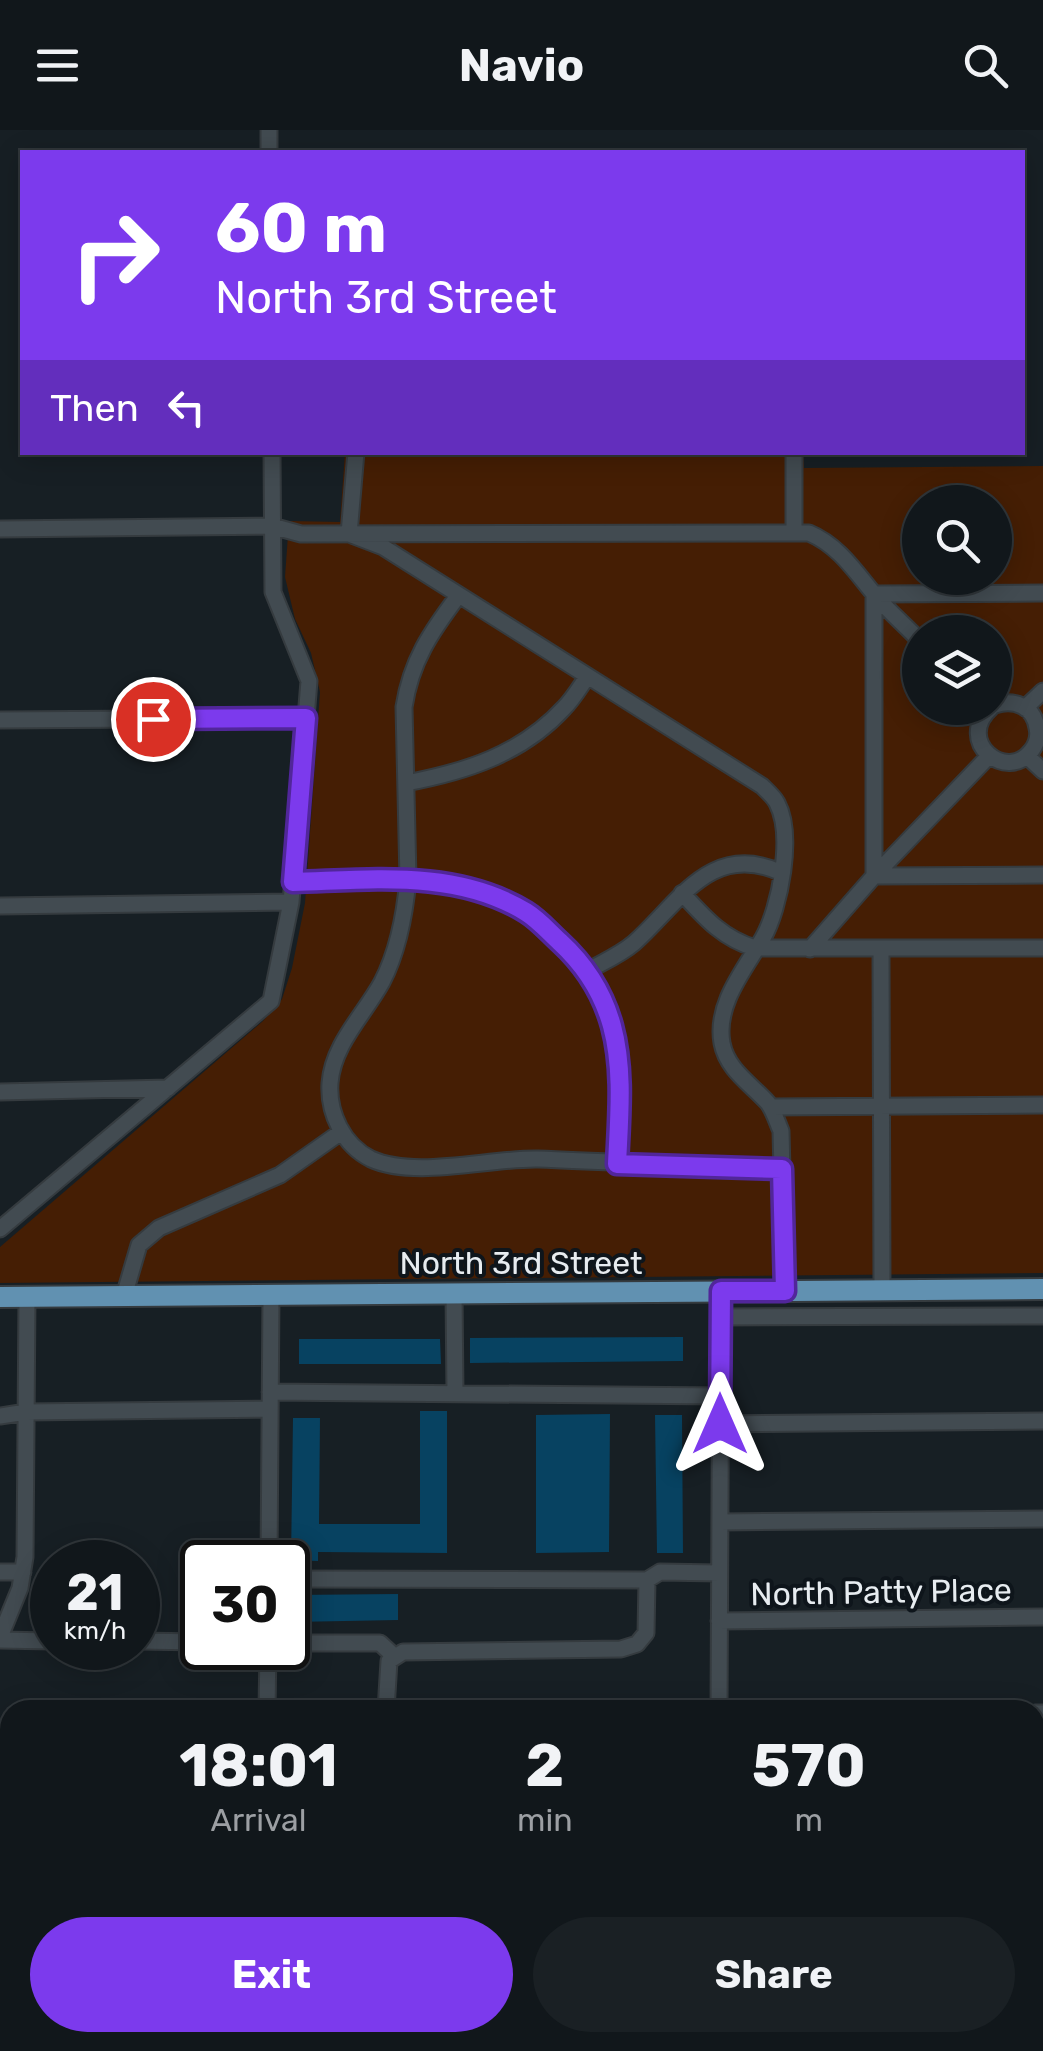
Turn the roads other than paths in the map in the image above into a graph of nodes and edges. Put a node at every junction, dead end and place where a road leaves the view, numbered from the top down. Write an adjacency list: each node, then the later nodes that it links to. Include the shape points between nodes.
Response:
1 (272, 455): 4 (street)
2 (356, 455): 7 (street)
3 (794, 455): 6 (street)
4 (272, 526): 5 (street); 7 (street); 16 (street, via 274,592 309,682)
5 (0, 529)
6 (794, 532): 7 (street); 9 (street, via 822,538)
7 (350, 534): 10 (street)
8 (1043, 592): 9 (street)
9 (874, 594): 11 (street); 25 (street)
10 (458, 596): 12 (street); 22 (street, via 408,680)
11 (902, 623)
12 (587, 676): 22 (street, via 565,707 519,744 470,769); 23 (street, via 762,786 777,802 784,825)
13 (1043, 690): 15 (street)
14 (1012, 703): 15 (street)
15 (1026, 708): 20 (street, via 1038,731)
16 (306, 718): 17 (street); 27 (street)
17 (0, 720)
18 (979, 725): 19 (street)
19 (988, 756): 20 (street, via 1008,762); 25 (street)
20 (1027, 756): 21 (street)
21 (1043, 772)
22 (406, 783): 26 (street)
23 (782, 873): 28 (street, via 762,864 730,866); 31 (street, via 775,908)
24 (1043, 875): 25 (street)
25 (874, 876): 33 (street)
26 (408, 879): 27 (street); 35 (street, via 505,900); 41 (street, via 383,979 336,1056 330,1100)
27 (293, 882): 29 (street)
28 (682, 893): 31 (street, via 720,932); 35 (street, via 629,947)
29 (291, 902): 30 (street); 36 (street, via 271,1000)
30 (0, 906)
31 (755, 948): 33 (street); 39 (street, via 722,1016 722,1045 733,1069)
32 (1043, 948): 34 (street)
33 (810, 949): 34 (street)
34 (881, 949): 40 (street)
35 (587, 970): 42 (street, via 612,1026 619,1064)
36 (168, 1088): 37 (street); 44 (street)
37 (0, 1092)
38 (1043, 1106): 40 (street)
39 (771, 1107): 40 (street); 43 (street, via 781,1131)
40 (880, 1107): 46 (street)
41 (341, 1132): 42 (street, via 357,1150 396,1166 534,1159); 51 (street, via 280,1175 160,1228 139,1245)
42 (617, 1164): 43 (street)
43 (782, 1169): 48 (street)
44 (0, 1229)
45 (1043, 1289): 46 (main road, North 3rd Street)
46 (882, 1290): 48 (main road, North 3rd Street)
47 (721, 1291): 48 (main road, North 3rd Street); 49 (main road, North 3rd Street); 55 (street)
48 (785, 1291)
49 (454, 1293): 50 (main road, North 3rd Street); 57 (street)
50 (271, 1294): 51 (main road, North 3rd Street); 56 (street)
51 (124, 1296): 53 (main road, North 3rd Street)
52 (0, 1297): 53 (main road, North 3rd Street)
53 (27, 1297): 60 (street)
54 (1043, 1316): 55 (street)
55 (721, 1317): 58 (street)
56 (270, 1392): 57 (street); 59 (street)
57 (456, 1394): 58 (street)
58 (720, 1396): 63 (street)
59 (270, 1409): 60 (street); 66 (street)
60 (26, 1412): 61 (street); 68 (street)
61 (0, 1416)
62 (1043, 1421): 63 (street)
63 (720, 1424): 65 (street)
64 (1043, 1519): 65 (street)
65 (720, 1522): 69 (street)
66 (269, 1540)
67 (0, 1572): 68 (street)
68 (23, 1572): 72 (street)
69 (720, 1573): 71 (street, via 660,1572); 74 (street)
70 (310, 1579): 71 (street)
71 (647, 1580): 78 (street, via 646,1632 638,1644)
72 (6, 1611): 75 (street)
73 (1043, 1618): 74 (street, North Patty Place)
74 (719, 1621): 82 (street)
75 (0, 1638): 76 (street)
76 (30, 1639)
77 (310, 1643): 78 (street, via 380,1643)
78 (395, 1657): 81 (street, via 388,1661)
79 (268, 1670): 80 (street)
80 (268, 1700)
81 (386, 1700)
82 (719, 1700)

